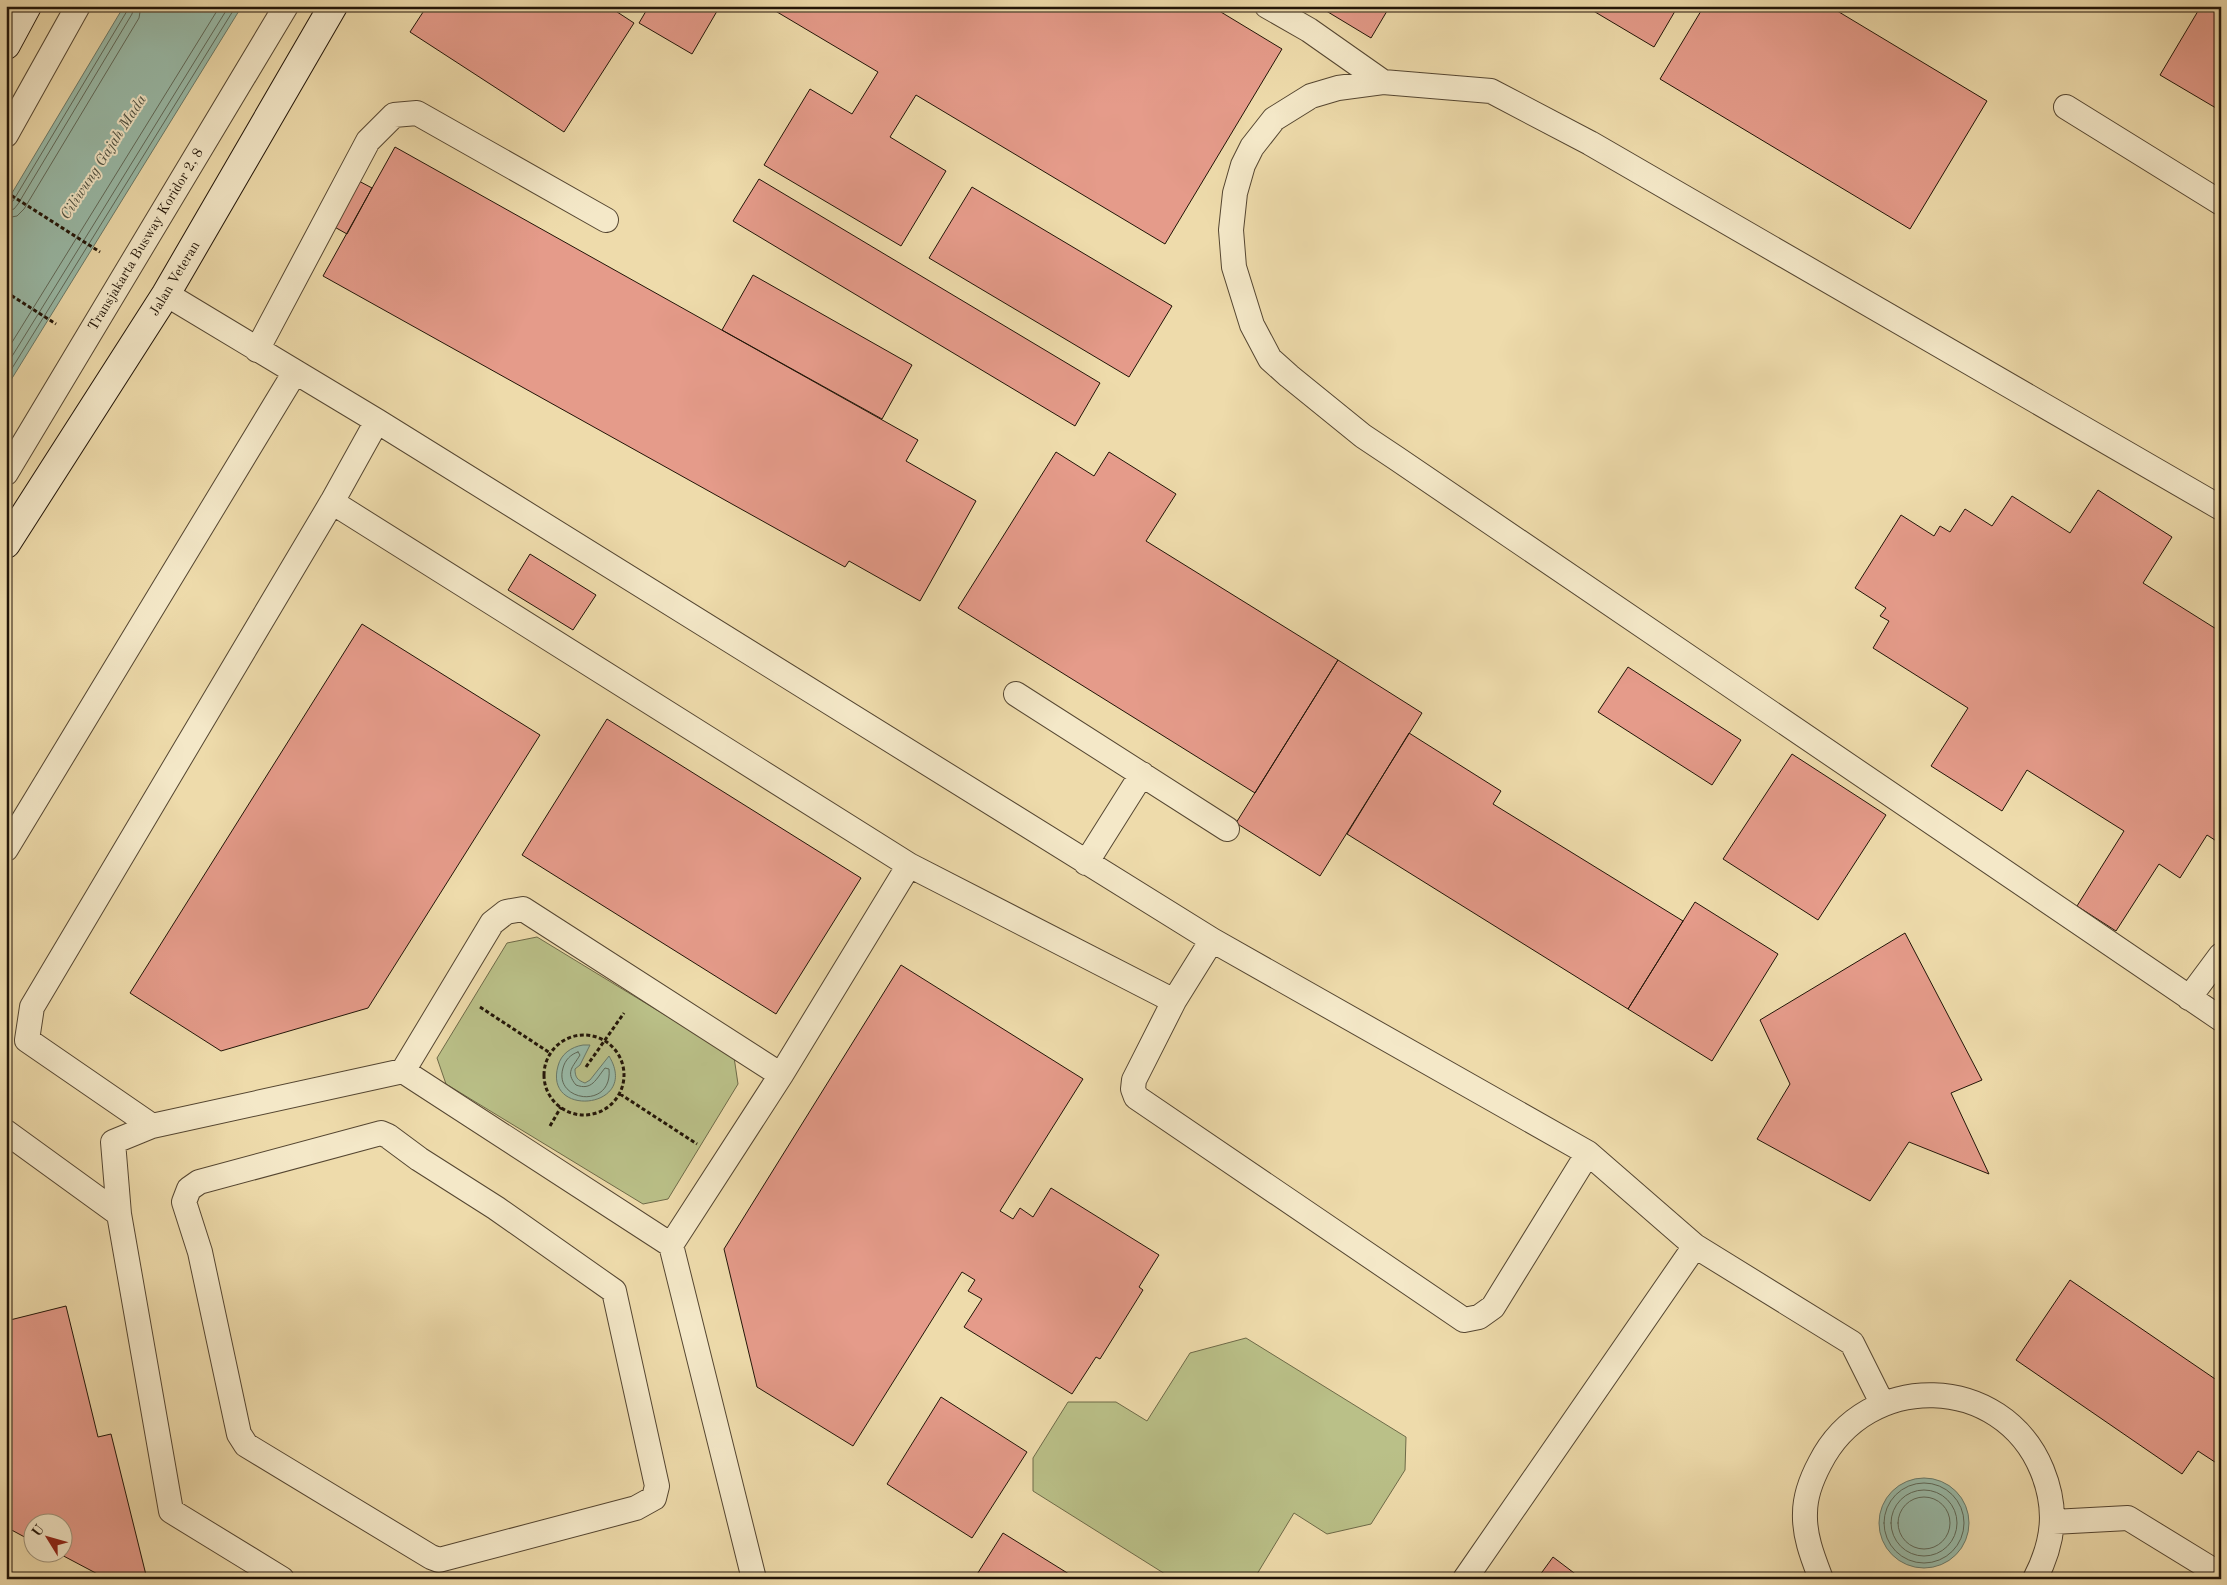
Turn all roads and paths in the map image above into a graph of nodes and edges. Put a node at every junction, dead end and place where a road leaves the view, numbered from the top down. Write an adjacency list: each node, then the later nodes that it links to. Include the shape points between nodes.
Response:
1 (28, 6): 6 (main road)
2 (78, 6): 9 (lane)
3 (286, 6): 20 (lane, Transjakarta Busway Koridor 2, 8)
4 (333, 6): 15 (main road, Jalan Veteran)
5 (1267, 6): 7 (lane, via 1309,30)
6 (6, 44)
7 (1383, 82): 22 (lane, via 1491,91 1590,143); 34 (lane, via 1338,88 1311,96 1274,119 1252,147 1243,165 1235,193 1231,230 1234,267 1252,326 1270,358 1387,452)
8 (2066, 107): 11 (lane)
9 (6, 135)
10 (6, 192): 13 (path)
11 (2221, 203)
12 (606, 220): 17 (lane, via 417,113 394,115 368,141)
13 (104, 254)
14 (6, 292): 16 (path)
15 (166, 294): 17 (lane); 23 (main road, Jalan Veteran)
16 (59, 325)
17 (257, 350): 18 (lane)
18 (295, 372): 19 (lane); 27 (lane)
19 (377, 421): 21 (lane); 28 (lane)
20 (6, 473)
21 (332, 502): 29 (lane); 43 (lane, via 32,1007 27,1040)
22 (2221, 508)
23 (6, 544)
24 (1016, 694): 25 (lane)
25 (1142, 774): 26 (lane); 28 (lane)
26 (1227, 829)
27 (6, 849)
28 (1086, 862): 30 (lane)
29 (909, 865): 35 (lane); 41 (lane)
30 (1212, 940): 35 (lane); 45 (lane)
31 (2221, 955): 34 (lane)
32 (642, 986): 33 (lane, via 523,909 506,912 492,923); 37 (path); 41 (lane)
33 (452, 989): 38 (path); 40 (lane)
34 (2189, 998): 36 (lane)
35 (1174, 1001): 45 (lane, via 1134,1080 1132,1089 1136,1097 1464,1320 1493,1307)
36 (2221, 1020)
37 (605, 1040): 38 (path, via 596,1036 575,1036); 39 (path); 42 (path, via 623,1064 624,1084)
38 (550, 1053): 42 (path, via 544,1072 548,1092 553,1101 568,1112 585,1115 602,1111)
39 (586, 1067)
40 (402, 1071): 43 (lane); 49 (lane)
41 (781, 1075): 47 (lane)
42 (620, 1094): 47 (path)
43 (152, 1126): 48 (lane, via 112,1142)
44 (6, 1132): 48 (lane)
45 (1588, 1153): 50 (lane)
46 (419, 1159): 46 (lane, via 381,1133 199,1182 190,1190 184,1202 200,1252 239,1434 246,1445 439,1560 636,1508 654,1498 657,1486 614,1291 496,1208)
47 (726, 1162): 49 (lane)
48 (119, 1214): 55 (lane, via 171,1511)
49 (671, 1245): 54 (lane)
50 (1695, 1246): 51 (lane, via 1852,1343); 56 (lane)
51 (1882, 1403): 52 (lane, via 1917,1394 1952,1396 1985,1407 2014,1427 2036,1454 2049,1487); 57 (lane, via 1852,1421 1828,1447 1812,1478 1805,1513 1809,1548)
52 (2053, 1522): 53 (lane, via 2128,1518); 58 (lane, via 2046,1557)
53 (2221, 1575)
54 (750, 1578)
55 (282, 1579)
56 (1465, 1579)
57 (1821, 1579)
58 (2035, 1579)

